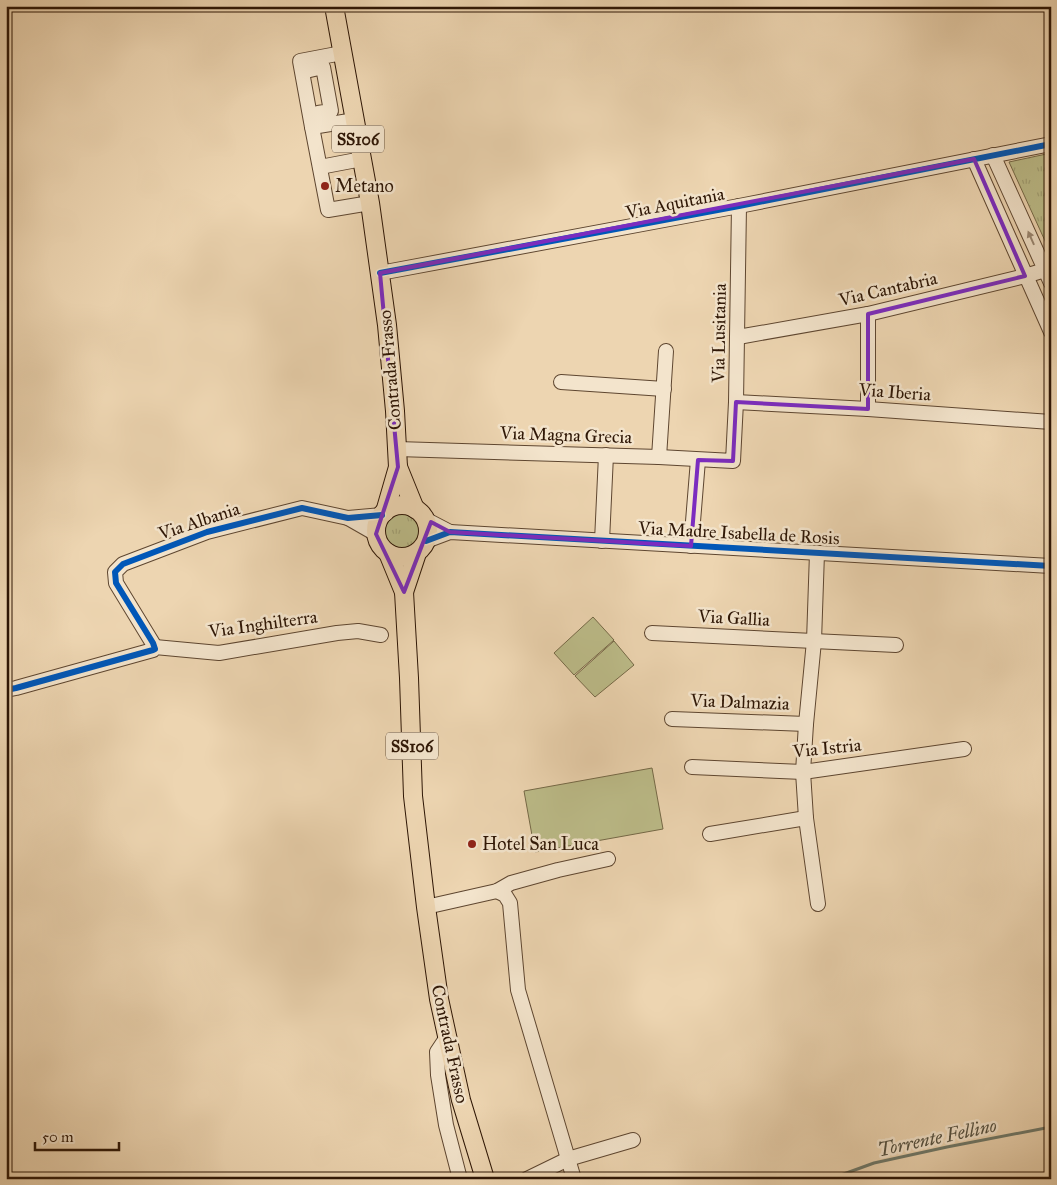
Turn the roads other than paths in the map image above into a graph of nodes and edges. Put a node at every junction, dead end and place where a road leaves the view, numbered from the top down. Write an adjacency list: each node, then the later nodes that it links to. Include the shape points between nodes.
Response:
1 (334, 6): 2 (main road, SS106)
2 (342, 53): 3 (street, via 300,61); 5 (main road, SS106)
3 (310, 70): 4 (street); 4 (street, via 323,67 331,111)
4 (316, 117): 5 (street); 10 (street)
5 (354, 120): 8 (main road, SS106)
6 (1051, 144): 7 (street, Via Aquitania)
7 (993, 155): 9 (street, Via Aquitania); 15 (street, one-way to 7)
8 (362, 159): 10 (street); 11 (main road, SS106)
9 (974, 159): 12 (street, Via Aquitania); 14 (street)
10 (320, 167): 11 (street, via 328,210)
11 (370, 203): 13 (main road, SS106)
12 (739, 206): 13 (street, Via Aquitania); 18 (street, Via Lusitania)
13 (380, 273): 25 (main road, Contrada Frasso / SS106)
14 (1025, 276): 15 (street, Via Cantabria); 16 (street, Via Cantabria); 17 (street)
15 (1048, 276)
16 (868, 314): 18 (street, Via Cantabria); 23 (street)
17 (1051, 332)
18 (738, 337): 22 (street, Via Lusitania)
19 (666, 351): 21 (street)
20 (562, 382): 21 (street)
21 (664, 390): 27 (street)
22 (736, 402): 23 (street, Via Iberia); 29 (street, Via Lusitania)
23 (868, 409): 24 (street, Via Iberia)
24 (1051, 422)
25 (397, 448): 26 (street, Via Magna Grecia); 30 (main road, Contrada Frasso / SS106)
26 (606, 455): 27 (street, Via Magna Grecia); 36 (street)
27 (659, 457): 28 (street, Via Magna Grecia)
28 (698, 460): 29 (street, Via Magna Grecia); 37 (street, Via Madre Isabella de Rosis)
29 (733, 461)
30 (398, 467): 31 (main road, Contrada Frasso / SS106); 32 (main road, Contrada Frasso / SS106)
31 (384, 514): 32 (main road, via 401,505); 33 (street, Via Albania); 35 (main road, SS106)
32 (420, 514): 34 (street, Via Madre Isabella de Rosis); 38 (main road, SS106, via 428,526)
33 (348, 518): 35 (street, Via Albania); 47 (street, Via Albania, via 306,508 295,509 207,532 122,564 115,572 116,583)
34 (450, 532): 36 (street, Via Madre Isabella de Rosis); 38 (street, Via Madre Isabella de Rosis)
35 (376, 534): 39 (main road, SS106, via 378,542)
36 (602, 541): 37 (street, Via Madre Isabella de Rosis)
37 (691, 546): 40 (street, Via Madre Isabella de Rosis)
38 (422, 547): 39 (main road, via 410,556); 42 (main road, Contrada Frasso / SS106)
39 (388, 553): 42 (main road, Contrada Frasso / SS106)
40 (817, 553): 41 (street, Via Madre Isabella de Rosis); 45 (street)
41 (1051, 566)
42 (404, 592): 59 (main road, Contrada Frasso / SS106, via 413,796)
43 (652, 633): 45 (street, Via Gallia)
44 (381, 635): 47 (street, Via Inghilterra, via 358,631 337,633 219,653)
45 (814, 641): 46 (street, Via Gallia); 50 (street)
46 (896, 645)
47 (155, 647): 48 (street, Via Inghilterra)
48 (6, 690)
49 (672, 718): 50 (street, Via Dalmazia)
50 (806, 724): 53 (street)
51 (964, 749): 53 (street, Via Istria)
52 (692, 767): 53 (street, Via Istria)
53 (803, 772): 54 (street)
54 (806, 818): 55 (street); 58 (street)
55 (710, 834)
56 (608, 859): 57 (street, via 511,883)
57 (497, 892): 59 (street); 62 (street, via 505,895 510,903 518,990)
58 (818, 904)
59 (426, 907): 60 (main road, Contrada Frasso / SS106, via 438,999)
60 (447, 1037): 63 (street, Contrada Frasso, via 437,1052 438,1075 446,1125); 64 (main road, Contrada Frasso / SS106, via 461,1100)
61 (634, 1140): 62 (street)
62 (568, 1159): 65 (street); 66 (street)
63 (460, 1179)
64 (485, 1179)
65 (527, 1179)
66 (574, 1179)

